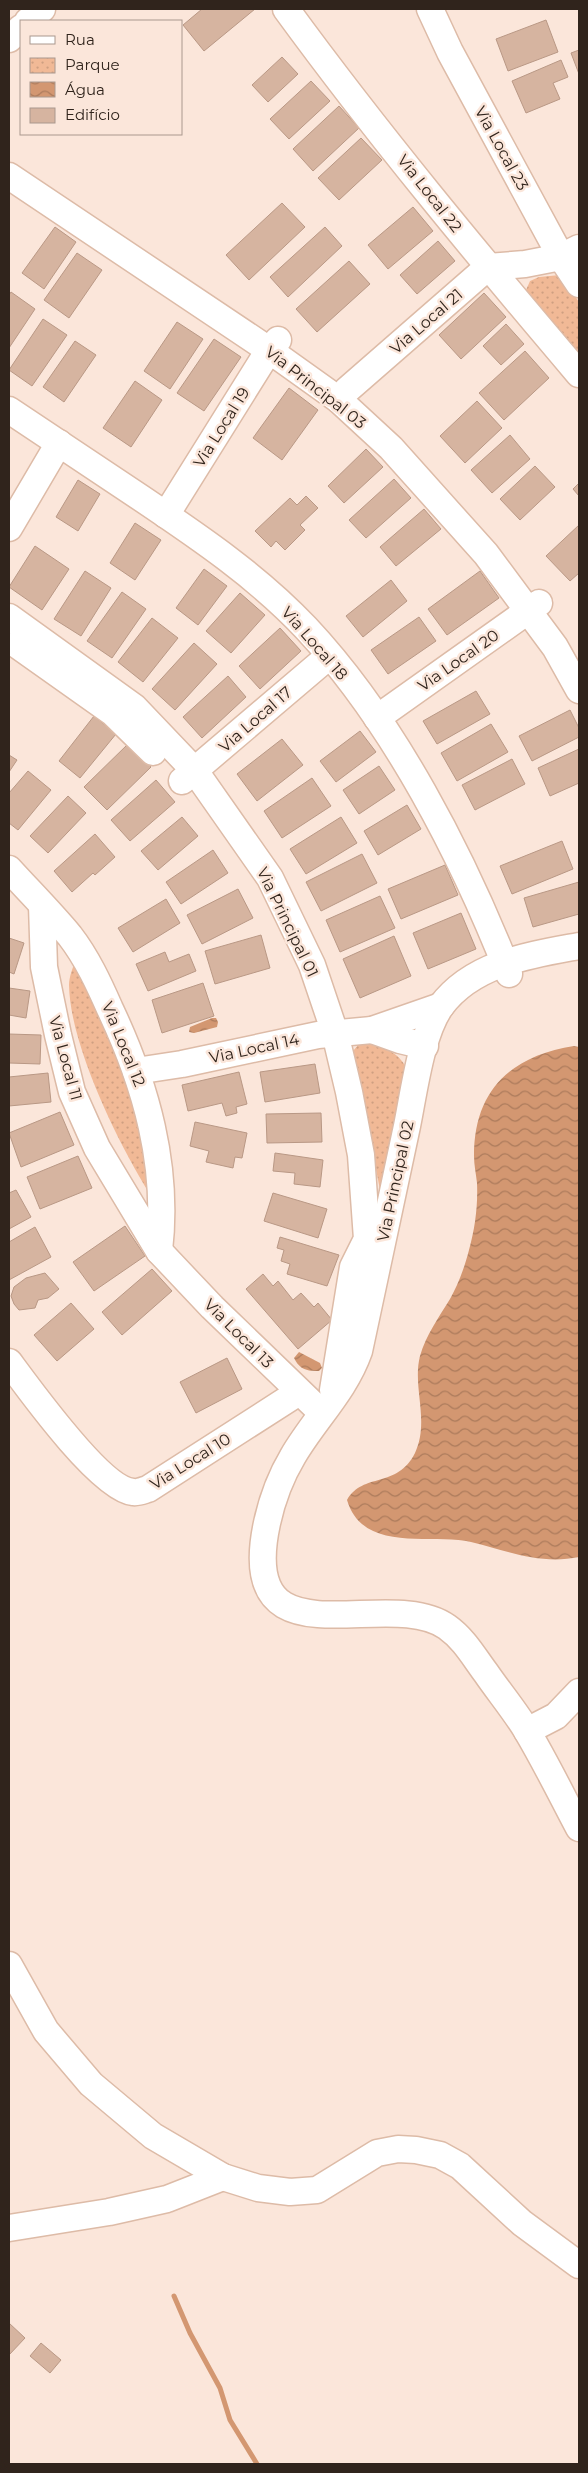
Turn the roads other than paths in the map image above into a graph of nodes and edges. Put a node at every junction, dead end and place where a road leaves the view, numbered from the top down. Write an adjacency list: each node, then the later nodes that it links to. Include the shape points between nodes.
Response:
1 (42, 9): 4 (street)
2 (286, 9): 10 (street, Via Local 22)
3 (430, 9): 9 (street, Via Local 23, via 450,52)
4 (29, 20)
5 (20, 29): 6 (street)
6 (9, 39)
7 (9, 158): 12 (street, Via Principal 03)
8 (9, 176): 12 (street, Via Principal 03)
9 (570, 252): 10 (street, via 525,264); 11 (street, Via Local 23)
10 (488, 267): 13 (street, Via Local 22); 14 (street, Via Local 21)
11 (579, 284)
12 (274, 345): 14 (street, Via Principal 03); 17 (street, Via Local 19)
13 (579, 374)
14 (343, 395): 19 (street, Via Principal 03)
15 (9, 410): 16 (street, Via Local 18)
16 (59, 443): 17 (street, Via Local 18); 18 (street)
17 (166, 515): 22 (street, Via Local 18, via 223,555 267,592 306,628)
18 (9, 528)
19 (533, 607): 23 (street, Via Principal 03); 24 (street, Via Principal 03); 25 (street, Via Local 20)
20 (9, 617): 26 (street, Via Principal 01, via 134,707)
21 (9, 638): 26 (street, Via Principal 01, via 113,714)
22 (328, 656): 25 (street, Via Local 18); 26 (street, Via Local 17)
23 (579, 660)
24 (579, 690)
25 (377, 718): 31 (street, Via Local 18, via 425,795 467,877)
26 (188, 776): 34 (street, Via Principal 01, via 286,945)
27 (10, 871): 28 (street, Via Local 12)
28 (42, 905): 36 (street, Via Local 12, via 70,937 93,972); 37 (street, Via Local 11, via 44,968 72,1092 96,1148)
29 (579, 946): 31 (street, Via Principal 02)
30 (579, 962): 31 (street, Via Principal 02)
31 (507, 968): 32 (street, Via Principal 02, via 476,977)
32 (442, 1006): 33 (street, Via Local 14); 35 (street, Via Principal 02, via 431,1023)
33 (372, 1030): 34 (street, Via Local 14); 35 (street, Via Local 14)
34 (327, 1034): 36 (street, Via Local 14); 40 (street, Via Principal 01, via 353,1267)
35 (425, 1046): 40 (street, Via Principal 02, via 359,1351 344,1385)
36 (136, 1071): 37 (street, Via Local 12, via 151,1117 159,1166 162,1223)
37 (159, 1251): 39 (street, Via Local 13)
38 (9, 1362): 39 (street, Via Local 10, via 48,1415 106,1478 134,1493 148,1488)
39 (299, 1392): 40 (street, Via Local 13)
40 (327, 1406): 42 (street, via 292,1457 277,1489 267,1524 262,1566 264,1581 272,1594 285,1605 303,1612 412,1615 446,1626 462,1640)
41 (579, 1692): 42 (street, via 556,1716)
42 (527, 1731): 43 (street)
43 (579, 1828)
44 (9, 1965): 45 (street, via 46,2031 92,2084 153,2136)
45 (223, 2177): 46 (street, via 167,2199); 47 (street, via 258,2188 290,2192 317,2190 378,2153 398,2149 440,2155 460,2166 522,2223)
46 (9, 2228)
47 (579, 2265)

